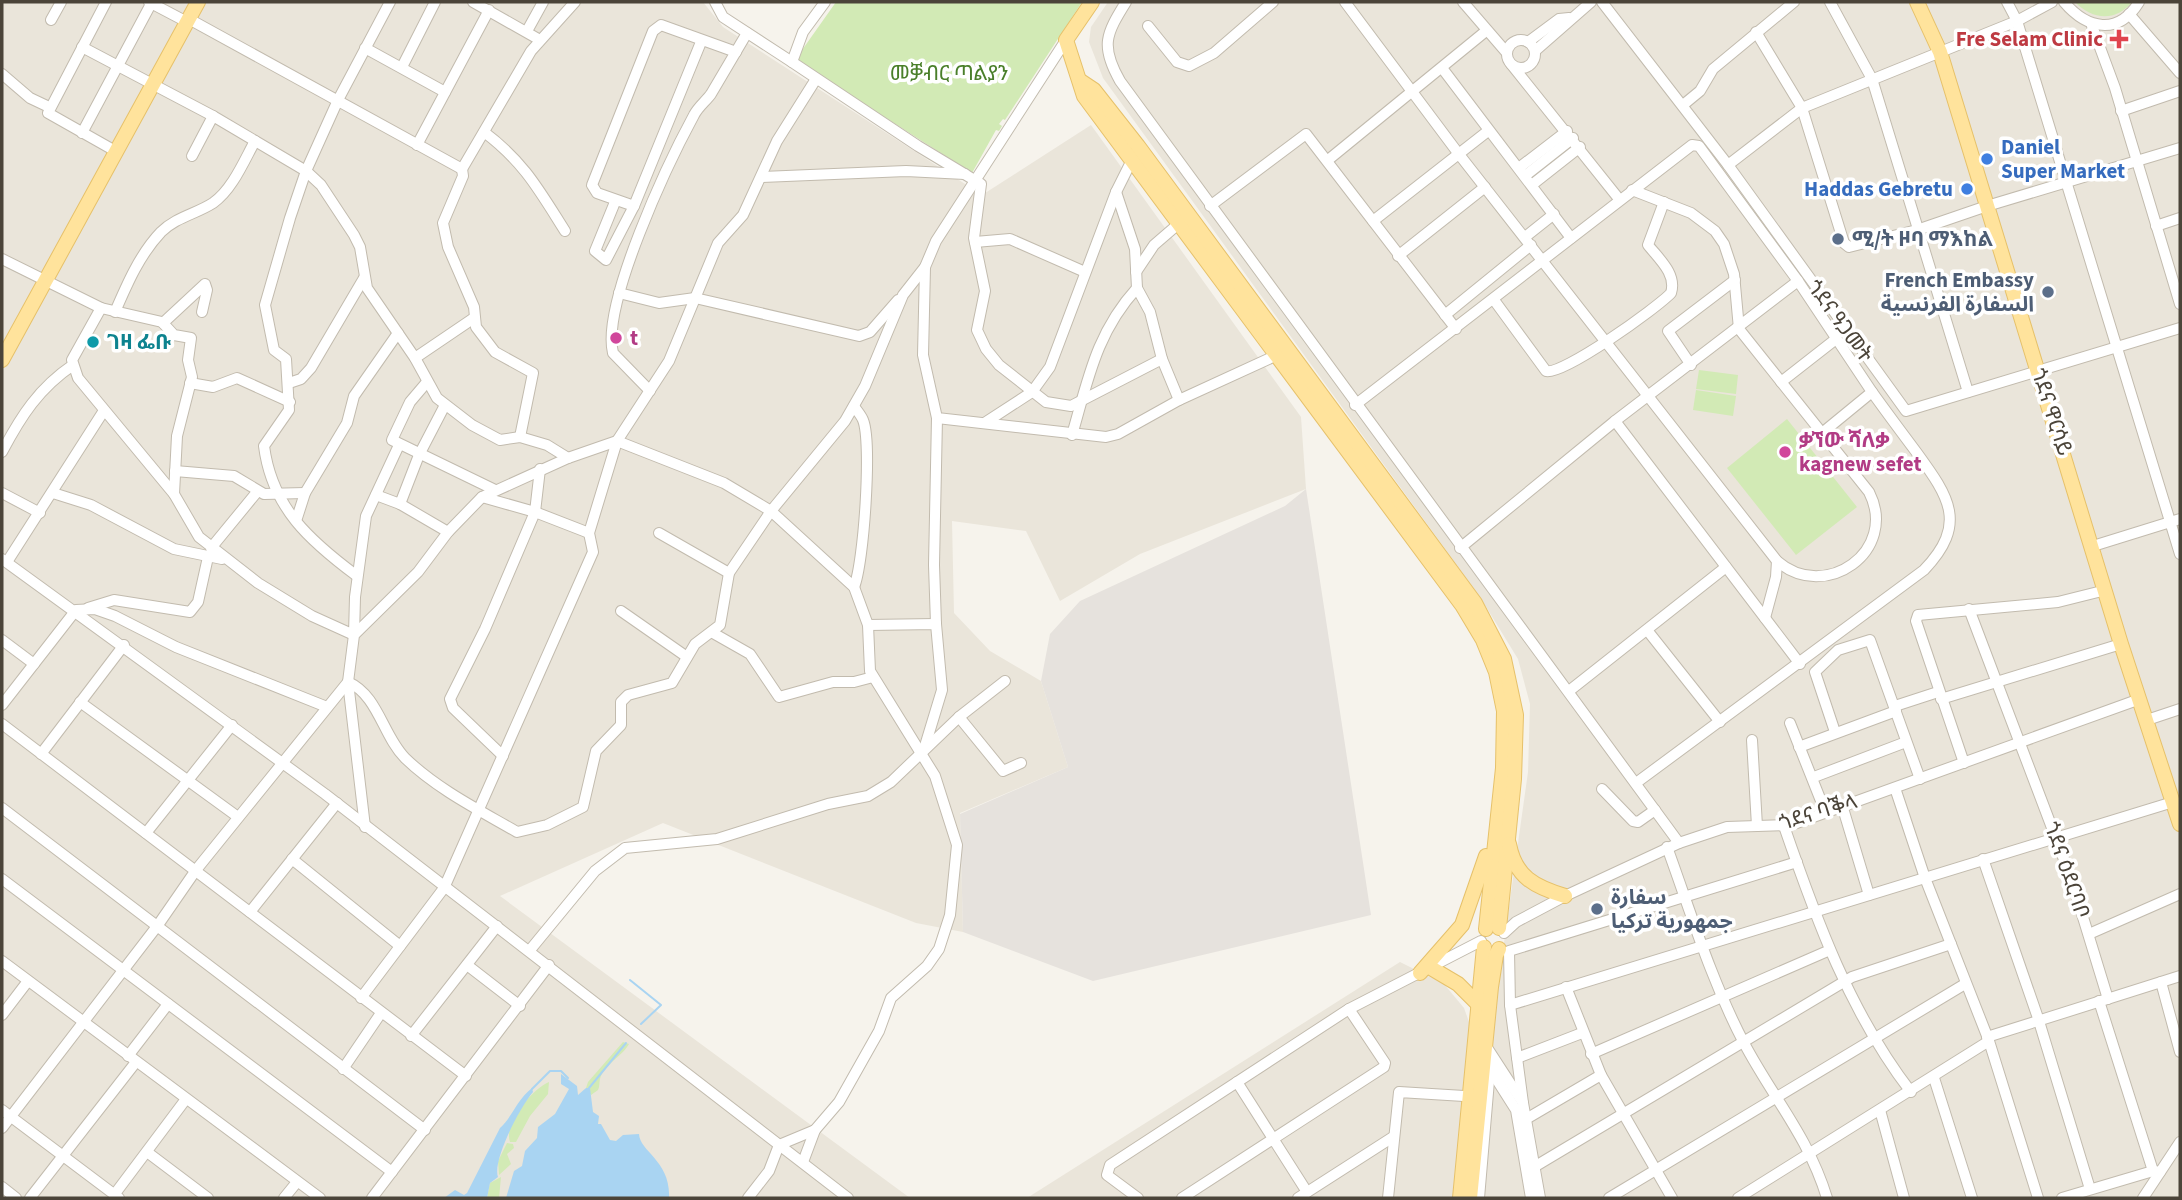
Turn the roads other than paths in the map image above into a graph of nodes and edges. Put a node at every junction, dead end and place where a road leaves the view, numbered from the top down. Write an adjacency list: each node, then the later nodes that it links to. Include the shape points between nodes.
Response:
1 (61, 2): 28 (street)
2 (106, 2): 40 (street)
3 (151, 2): 29 (street); 49 (street)
4 (198, 2): 29 (main road)
5 (390, 2): 42 (street)
6 (435, 2): 48 (street)
7 (473, 2): 26 (street)
8 (544, 2): 33 (street)
9 (575, 2): 37 (street)
10 (715, 2): 36 (street, via 723,17)
11 (824, 2): 46 (street, via 803,32)
12 (1092, 2): 38 (main road)
13 (1126, 2): 95 (street, via 1108,36 1108,58)
14 (1273, 2): 31 (street, via 1214,53 1189,66 1177,62)
15 (1464, 2): 34 (street)
16 (1591, 2): 41 (street, via 1569,18 1559,19)
17 (1602, 2): 62 (street, ጎደና ዓጋመት)
18 (1794, 2): 35 (street)
19 (1829, 2): 54 (street)
20 (1917, 2): 44 (main road, ጎደና ዋርሳይ)
21 (2007, 2): 30 (street)
22 (2052, 2): 30 (street)
23 (2064, 2): 32 (street)
24 (2139, 2): 27 (street)
25 (1350, 4): 60 (street)
26 (489, 10): 33 (street); 59 (street)
27 (2129, 14): 32 (street, via 2104,26); 51 (street)
28 (51, 20)
29 (188, 21): 56 (main road); 61 (street)
30 (2017, 22): 44 (street); 87 (street)
31 (1148, 26)
32 (2092, 26): 65 (street)
33 (527, 30): 37 (street)
34 (1486, 31): 45 (street); 50 (street)
35 (1756, 32): 62 (street, via 1713,69 1700,91); 64 (street)
36 (747, 33): 43 (street); 46 (street)
37 (540, 40): 68 (street)
38 (1066, 40): 55 (main road); 86 (street)
39 (701, 42): 43 (street); 92 (street, via 661,25 653,31 594,178 593,191); 94 (street)
40 (82, 47): 49 (street); 63 (street)
41 (1532, 47): 45 (street, via 1519,41); 47 (street)
42 (365, 48): 48 (street); 61 (street)
43 (736, 52): 119 (street, via 692,117)
44 (1940, 52): 54 (street); 96 (main road, ጎደና ዋርሳይ)
45 (1510, 54): 47 (street, via 1524,68); 57 (street)
46 (792, 62): 53 (street)
47 (1532, 64): 57 (street)
48 (402, 67): 59 (street)
49 (118, 68): 56 (street); 69 (street)
50 (1442, 68): 60 (street); 67 (street)
51 (2180, 73)
52 (3, 77): 63 (street)
53 (816, 79): 83 (street); 85 (street, via 777,141)
54 (1872, 79): 64 (street); 102 (street)
55 (1082, 82): 77 (main road, via 1084,96); 99 (main road, via 1107,106)
56 (154, 86): 66 (street); 74 (main road)
57 (1531, 87): 70 (street)
58 (2180, 91): 65 (street)
59 (445, 92): 72 (street)
60 (1414, 93): 75 (street); 78 (street)
61 (338, 100): 72 (street); 82 (street)
62 (1683, 105): 80 (street, ጎደና ዓጋመት)
63 (49, 107): 69 (street, via 51,117)
64 (1802, 108): 80 (street); 102 (street, via 1844,243 1853,248)
65 (2121, 110): 79 (street)
66 (213, 116): 71 (street); 76 (street)
67 (1488, 131): 75 (street); 84 (street)
68 (484, 132): 81 (street); 103 (street, via 526,170)
69 (82, 133): 74 (street)
70 (1574, 139): 84 (street); 84 (street); 91 (street)
71 (255, 141): 82 (street); 125 (street, via 215,202 161,232 131,276)
72 (417, 145): 81 (street)
73 (2180, 148): 79 (street)
74 (117, 152): 114 (main road)
75 (1458, 153): 88 (street); 100 (street)
76 (192, 156)
77 (1132, 160): 90 (street); 99 (main road)
78 (1328, 160): 95 (street, via 1304,134); 100 (street)
79 (2138, 161): 87 (street); 101 (street)
80 (1728, 166): 151 (street, ጎደና ዓጋመት, via 1903,409 1910,411)
81 (462, 169): 128 (street, via 443,223)
82 (306, 171): 113 (street, via 321,185 357,239); 147 (street, via 265,305 274,350 286,359)
83 (965, 174): 85 (street, via 906,171); 86 (street)
84 (1526, 176): 97 (street)
85 (762, 177): 121 (street, via 743,215 718,243)
86 (976, 180): 106 (street, via 982,187); 110 (street, via 936,241)
87 (2064, 182): 96 (street); 136 (street)
88 (1485, 187): 105 (street); 107 (street)
89 (1632, 190): 91 (street); 93 (street); 116 (street, via 1692,145 1699,146)
90 (1116, 192): 111 (street); 112 (street, via 1133,242)
91 (1619, 199): 104 (street)
92 (615, 202): 94 (street); 94 (street, via 595,251 606,260)
93 (1664, 202): 115 (street, via 1691,213 1715,231); 135 (street, via 1648,245 1669,272 1671,293)
94 (634, 206)
95 (1210, 206): 158 (street)
96 (1987, 206): 102 (street); 143 (main road, ጎደና ዋርሳይ)
97 (1554, 214): 104 (street); 105 (street)
98 (2180, 218): 101 (street)
99 (1183, 220): 112 (street, via 1154,245); 137 (main road); 155 (main road)
100 (1373, 221): 107 (street)
101 (2156, 226): 118 (street)
102 (1917, 230): 151 (street)
103 (565, 231)
104 (1571, 238): 109 (street)
105 (1528, 241): 109 (street); 127 (street)
106 (975, 242): 111 (street, via 1010,239); 149 (street, via 985,285 977,322 981,339 999,365)
107 (1398, 256): 127 (street)
108 (2, 259): 114 (street)
109 (1543, 261): 122 (street); 135 (street)
110 (925, 267): 120 (street); 161 (street, via 923,355)
111 (1085, 272): 149 (street, via 1054,358)
112 (1136, 272): 117 (street)
113 (364, 278): 133 (street); 147 (street, via 312,368)
114 (46, 280): 124 (street); 140 (main road)
115 (1735, 280): 132 (street); 142 (street, via 1668,331)
116 (1798, 281): 132 (street); 134 (street)
117 (1137, 288): 139 (street, via 1150,312); 157 (street, via 1102,341)
118 (2178, 289): 123 (street)
119 (619, 293): 121 (street, via 659,303); 148 (street, via 612,325 613,353)
120 (903, 295): 121 (street, via 870,332 859,336); 159 (street)
121 (695, 298): 148 (street, via 680,340)
122 (1493, 300): 131 (street); 135 (street, via 1550,373)
123 (2180, 304)
124 (101, 308): 125 (street); 141 (street, via 74,354)
125 (115, 312): 129 (street)
126 (202, 312): 129 (street, via 205,284)
127 (1445, 315): 131 (street)
128 (474, 318): 138 (street); 166 (street, via 495,352 533,373)
129 (163, 323): 146 (street, via 174,335 191,338)
130 (2180, 328): 136 (street, ጎደና ዓጋመት)
131 (1456, 329): 158 (street)
132 (1739, 329): 142 (street); 145 (street)
133 (398, 333): 138 (street); 178 (street, via 354,396 347,423)
134 (1836, 339): 145 (street); 150 (street)
135 (1605, 342): 152 (street)
136 (2116, 346): 143 (street, ጎደና ዓጋመት); 188 (street)
137 (1275, 356): 153 (street); 155 (main road)
138 (415, 358): 144 (street)
139 (1162, 359): 153 (street); 157 (street)
140 (2, 360)
141 (73, 365): 160 (street); 169 (street, via 24,410)
142 (1691, 365): 152 (street)
143 (2039, 371): 151 (street, ጎደና ዓጋመት); 192 (main road, ጎደና ዋርሳይ)
144 (427, 382): 156 (street); 168 (street, via 412,399 392,439)
145 (1781, 382): 164 (street)
146 (190, 383): 154 (street, via 213,387 237,378); 173 (street, via 177,436)
147 (289, 383): 154 (street)
148 (650, 391): 167 (street)
149 (1032, 392): 157 (street, via 1051,404); 163 (street)
150 (1872, 392): 164 (street); 217 (street, via 1944,490 1947,536 1924,570)
151 (1968, 392)
152 (1647, 397): 162 (street); 197 (street)
153 (1179, 400): 165 (street, via 1118,434)
154 (290, 402): 180 (street, via 288,414 264,446)
155 (1318, 402): 266 (main road, via 1483,640 1504,711)
156 (445, 405): 166 (street, via 500,440); 170 (street)
157 (1078, 405): 165 (street)
158 (1355, 405): 193 (street)
159 (853, 406): 184 (street, via 833,439); 201 (street, via 865,430 866,476 860,568)
160 (103, 412): 177 (street); 179 (street)
161 (937, 418): 163 (street); 207 (street)
162 (1615, 421): 193 (street); 198 (street)
163 (985, 422): 165 (street)
164 (1822, 433): 197 (street, via 1874,500 1877,516 1872,541 1856,564 1826,576 1791,571)
165 (1072, 435)
166 (520, 437): 171 (street)
167 (617, 441): 171 (street); 184 (street, via 724,483); 190 (street)
168 (399, 444): 170 (street); 181 (street)
169 (2, 452)
170 (419, 455): 174 (street); 183 (street)
171 (568, 458): 172 (street)
172 (540, 470): 174 (street); 185 (street)
173 (175, 471): 175 (street, via 232,475); 179 (street)
174 (495, 490): 182 (street)
175 (257, 492): 180 (street); 194 (street)
176 (2, 493): 186 (street)
177 (53, 493): 186 (street); 194 (street, via 91,505 174,548)
178 (305, 493): 180 (street); 187 (street)
179 (174, 494): 194 (street)
180 (278, 495): 187 (street)
181 (376, 495): 183 (street); 200 (street, via 366,516)
182 (482, 497): 185 (street); 189 (street)
183 (401, 505): 189 (street)
184 (771, 511): 199 (street); 201 (street)
185 (535, 512): 190 (street); 243 (street, via 450,699 453,708)
186 (40, 513): 196 (street)
187 (297, 518): 200 (street, via 314,544)
188 (2175, 521): 192 (street); 195 (street)
189 (447, 532): 211 (street, via 418,572)
190 (589, 533): 243 (street, via 593,552)
191 (660, 533): 199 (street)
192 (2093, 546): 202 (main road, ጎደና ዋርሳይ)
193 (1460, 548): 222 (street)
194 (209, 552): 203 (street, via 198,602 190,612 114,600); 211 (street, via 313,616)
195 (2180, 554)
196 (4, 561): 203 (street)
197 (1777, 561): 206 (street)
198 (1727, 567): 206 (street); 209 (street)
199 (729, 573): 210 (street, via 720,625)
200 (357, 576): 211 (street)
201 (854, 587): 208 (street)
202 (2106, 590): 204 (street, via 2058,602); 213 (main road, ጎደና ዋርሳይ)
203 (82, 609): 214 (street); 216 (street); 227 (street, via 115,616)
204 (1969, 609): 219 (street, ጎደና ዕደርባቦ); 223 (street, via 1917,617)
205 (621, 611): 215 (street)
206 (1765, 618): 217 (street)
207 (936, 624): 208 (street); 241 (street, via 942,691)
208 (868, 625): 218 (street)
209 (1647, 630): 222 (street); 232 (street)
210 (713, 633): 215 (street, via 695,644); 218 (street, via 750,654 779,697)
211 (354, 635): 221 (street)
212 (2, 640): 216 (street)
213 (2122, 644): 219 (street); 224 (main road, ጎደና ዋርሳይ)
214 (124, 645): 225 (street); 235 (street)
215 (687, 657): 257 (street, via 672,683 624,697 619,708 621,725 597,748 587,797 576,813 517,832)
216 (34, 664): 226 (street)
217 (1800, 664): 232 (street)
218 (873, 677): 241 (street)
219 (1998, 680): 223 (street); 239 (street, ጎደና ዕደርባቦ)
220 (1005, 681): 230 (street)
221 (348, 682): 227 (street); 257 (street, via 363,691 403,756); 264 (street)
222 (1569, 691): 250 (street)
223 (1939, 695): 228 (street); 246 (street)
224 (2140, 699): 231 (main road, ጎደና ዋርሳይ); 239 (street, ጎደና ባቕላ)
225 (80, 702): 242 (street); 249 (street)
226 (2, 705)
227 (327, 708): 244 (street)
228 (1896, 708): 236 (street); 236 (street, via 1870,640 1838,650 1815,675); 238 (street)
229 (2180, 709): 231 (street)
230 (959, 718): 241 (street); 245 (street, via 1003,771)
231 (2147, 720): 253 (main road, ጎደና ዋርሳይ)
232 (1720, 722): 250 (street)
233 (1790, 723): 240 (street)
234 (2, 724): 242 (street)
235 (232, 725): 244 (street); 249 (street)
236 (1835, 732): 240 (street)
237 (1752, 740): 262 (street)
238 (1906, 742): 247 (street); 248 (street)
239 (2021, 743): 246 (street, ጎደና ባቕላ); 267 (street, ጎደና ዕደርባቦ)
240 (1799, 747): 247 (street)
241 (923, 750): 290 (street, via 901,773 868,796 717,839 625,848 595,871); 343 (street, via 957,845 950,915 937,952 891,998 882,1025 839,1102)
242 (41, 754): 265 (street)
243 (503, 756): 257 (street)
244 (281, 763): 254 (street); 260 (street)
245 (1021, 763)
246 (1964, 763): 248 (street, ጎደና ባቕላ)
247 (1814, 777): 259 (street)
248 (1920, 779): 251 (street, ጎደና ባቕላ)
249 (188, 780): 260 (street); 265 (street)
250 (1636, 783): 258 (street)
251 (1895, 788): 255 (street, ጎደና ባቕላ); 274 (street)
252 (1602, 789): 258 (street, via 1633,821 1639,822)
253 (2173, 802): 261 (main road, ጎደና ዋርሳይ); 267 (street)
254 (337, 803): 264 (street); 270 (street)
255 (1842, 805): 259 (street, ጎደና ባቕላ); 279 (street)
256 (2, 808): 283 (street)
257 (478, 810): 276 (street)
258 (1655, 810): 268 (street)
259 (1825, 811): 263 (street, ጎደና ባቕላ)
260 (238, 817): 273 (street)
261 (2180, 824)
262 (1758, 826): 263 (street, ጎደና ባቕላ); 268 (street, ጎደና ባቕላ, via 1727,827)
263 (1784, 826): 272 (street)
264 (365, 827): 276 (street)
265 (146, 833): 273 (street)
266 (1501, 835): 280 (main road, via 1525,879); 286 (main road); 296 (main road, via 1462,925)
267 (2056, 837): 271 (street); 285 (street, ጎደና ዕደርባቦ)
268 (1679, 843): 269 (street, ጎደና ባቕላ)
269 (1667, 848): 278 (street); 280 (street, ጎደና ባቕላ)
270 (292, 859): 281 (street); 288 (street)
271 (1983, 859): 274 (street); 313 (street)
272 (1797, 862): 278 (street); 282 (street)
273 (196, 870): 281 (street); 283 (street)
274 (1925, 878): 279 (street); 287 (street)
275 (2, 879): 295 (street)
276 (444, 888): 284 (street); 288 (street)
277 (2180, 894): 285 (street)
278 (1685, 895): 289 (street); 308 (street, via 1512,949 1507,954)
279 (1869, 895): 282 (street)
280 (1565, 896): 286 (street, ጎደና ባቕላ)
281 (250, 912): 304 (street)
282 (1814, 913): 289 (street); 291 (street)
283 (158, 925): 295 (street); 325 (street)
284 (497, 926): 290 (street); 293 (street)
285 (2089, 934): 305 (street, ጎደና ዕደርባቦ)
286 (1491, 936): 296 (street, ጎደና ባቕላ); 306 (main road); 322 (main road, via 1493,951 1499,950)
287 (1951, 944): 299 (street); 301 (street)
288 (400, 946): 304 (street)
289 (1701, 947): 302 (street); 303 (street)
290 (530, 950): 294 (street)
291 (1830, 950): 299 (street); 303 (street)
292 (2, 961): 298 (street)
293 (467, 965): 309 (street); 316 (street)
294 (549, 965): 309 (street); 347 (street)
295 (123, 970): 307 (street); 314 (street)
296 (1425, 970): 306 (main road, via 1458,984); 310 (street, ጎደና ባቕላ)
297 (2180, 976): 300 (street)
298 (28, 981): 312 (street); 314 (street)
299 (1844, 982): 317 (street); 319 (street)
300 (2161, 982): 305 (street); 320 (street)
301 (1965, 984): 317 (street); 318 (street)
302 (1566, 987): 308 (street); 315 (street)
303 (1722, 995): 319 (street); 321 (street)
304 (361, 998): 311 (street)
305 (2104, 1000): 313 (street); 355 (street, ጎደና ዕደርባቦ)
306 (1477, 1003): 322 (main road, via 1475,1031)
307 (168, 1004): 324 (street); 354 (street)
308 (1510, 1005): 323 (street)
309 (520, 1006): 327 (street)
310 (1349, 1009): 329 (street, ጎደና ባቕላ); 345 (street, via 1384,1067)
311 (381, 1013): 316 (street); 325 (street)
312 (2, 1015)
313 (2038, 1018): 318 (street); 358 (street)
314 (83, 1021): 324 (street); 338 (street)
315 (1582, 1033): 321 (street); 323 (street)
316 (411, 1036): 327 (street)
317 (1877, 1037): 330 (street); 334 (street)
318 (1988, 1039): 328 (street); 385 (street)
319 (1744, 1042): 334 (street); 339 (street)
320 (2180, 1052)
321 (1591, 1054): 326 (street)
322 (1485, 1055): 331 (main road); 332 (street); 333 (street); 336 (street); 375 (main road)
323 (1517, 1058): 336 (street)
324 (132, 1059): 335 (street); 350 (street)
325 (343, 1069): 342 (street)
326 (1601, 1075): 339 (street); 340 (street)
327 (466, 1076): 342 (street)
328 (1934, 1078): 330 (street); 384 (street)
329 (1237, 1082): 345 (street); 370 (street, ጎደና ባቕላ, via 1107,1168 1107,1175)
330 (1911, 1092): 337 (street)
331 (1467, 1093): 344 (street, via 1399,1092); 373 (street); 374 (main road)
332 (1507, 1093): 333 (street, via 1497,1091); 377 (street, via 1518,1115)
333 (1489, 1097): 376 (street)
334 (1777, 1098): 348 (street); 353 (street)
335 (186, 1099): 349 (street); 356 (street)
336 (1523, 1103): 340 (street)
337 (1880, 1110): 348 (street); 383 (street)
338 (6, 1113): 341 (street); 350 (street)
339 (1623, 1115): 352 (street); 353 (street)
340 (1526, 1119): 352 (street)
341 (2, 1128)
342 (425, 1130): 354 (street)
343 (815, 1130): 347 (street); 351 (street)
344 (1393, 1137): 359 (street); 372 (street)
345 (1272, 1139): 359 (street); 371 (street)
346 (2180, 1142): 355 (street)
347 (779, 1145): 351 (street); 368 (street, via 769,1171)
348 (1811, 1151): 360 (street); 382 (street)
349 (146, 1152): 361 (street); 362 (street)
350 (63, 1155): 361 (street); 364 (street)
351 (803, 1162): 369 (street)
352 (1534, 1167): 378 (street)
353 (1656, 1170): 379 (street); 380 (street)
354 (392, 1172): 367 (street)
355 (2157, 1172): 358 (street); 387 (street)
356 (297, 1182): 365 (street); 366 (street)
357 (2, 1187): 363 (street)
358 (2090, 1189): 386 (street)
359 (1303, 1195)
360 (1750, 1195): 381 (street)
361 (116, 1197)
362 (205, 1197)
363 (16, 1198)
364 (30, 1198)
365 (284, 1198)
366 (320, 1198)
367 (372, 1198)
368 (748, 1198)
369 (846, 1198)
370 (1138, 1198)
371 (1182, 1198)
372 (1388, 1198)
373 (1454, 1198)
374 (1460, 1198)
375 (1470, 1198)
376 (1479, 1198)
377 (1531, 1198)
378 (1540, 1198)
379 (1609, 1198)
380 (1672, 1198)
381 (1738, 1198)
382 (1827, 1198)
383 (1904, 1198)
384 (1972, 1198)
385 (2038, 1198)
386 (2062, 1198)
387 (2143, 1198)

